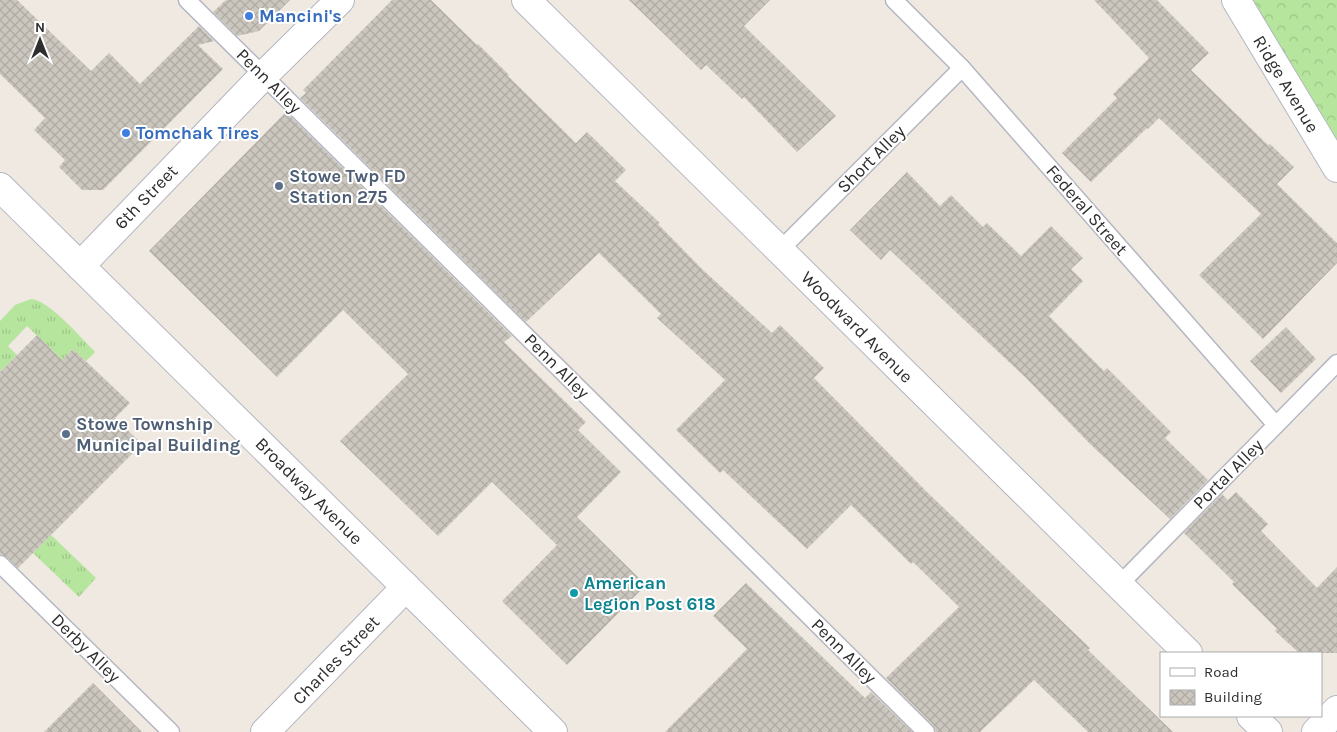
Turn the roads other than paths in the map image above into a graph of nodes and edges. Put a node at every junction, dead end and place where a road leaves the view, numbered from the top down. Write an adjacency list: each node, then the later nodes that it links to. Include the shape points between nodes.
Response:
1 (187, 0): 7 (lane, Penn Alley)
2 (340, 0): 7 (street, 6th Street)
3 (526, 0): 10 (street, Woodward Avenue)
4 (894, 0): 6 (lane, Federal Street)
5 (1236, 0): 8 (street, Ridge Avenue)
6 (962, 68): 10 (lane, Short Alley); 13 (lane, Federal Street)
7 (264, 75): 11 (street, 6th Street); 23 (lane, Penn Alley)
8 (1337, 168)
9 (0, 187): 11 (street, Broadway Avenue)
10 (780, 250): 15 (street, Woodward Avenue)
11 (80, 266): 16 (street, Broadway Avenue)
12 (1337, 363): 13 (lane, Portal Alley)
13 (1276, 425): 15 (lane, Portal Alley)
14 (0, 564): 20 (lane, Derby Alley)
15 (1118, 585): 17 (street, Woodward Avenue)
16 (406, 587): 21 (street, Charles Street); 22 (street, Broadway Avenue)
17 (1187, 652)
18 (1337, 710): 25 (street)
19 (1252, 717): 24 (street)
20 (171, 732)
21 (266, 732)
22 (553, 732)
23 (926, 732)
24 (1268, 732)
25 (1316, 732)

